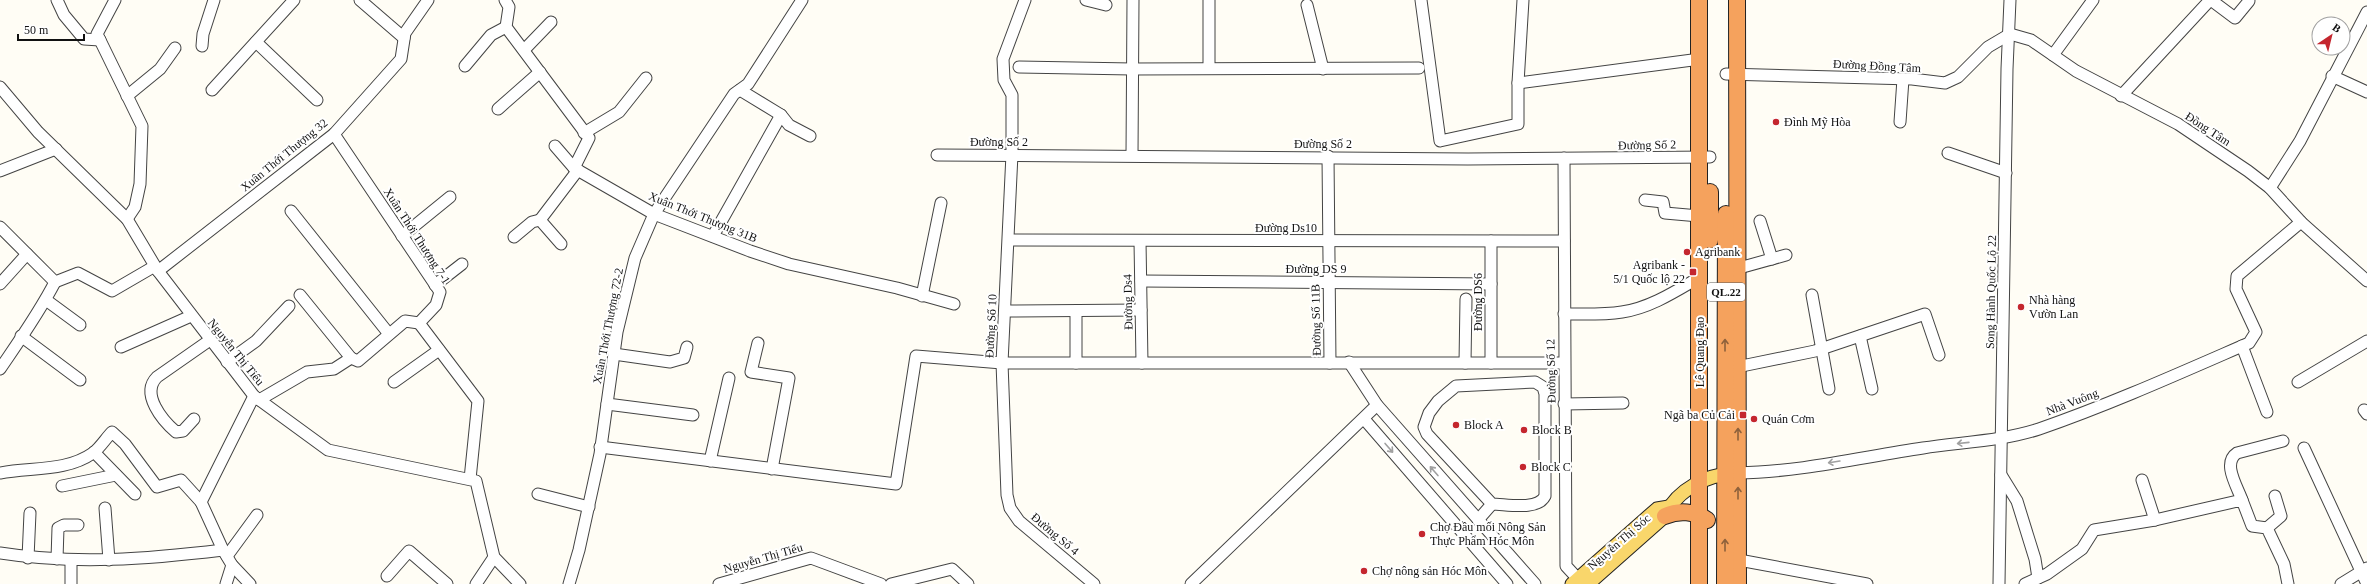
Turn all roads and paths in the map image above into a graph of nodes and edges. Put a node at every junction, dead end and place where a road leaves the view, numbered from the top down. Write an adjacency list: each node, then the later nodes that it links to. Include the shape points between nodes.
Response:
1 (57, 0): 30 (street, via 64,15 84,39)
2 (115, 0): 30 (street, via 97,34)
3 (214, 0): 32 (street, via 203,34)
4 (294, 0): 31 (street)
5 (360, 0): 29 (street)
6 (428, 0): 29 (street, Xuân Thới Thượng 32)
7 (505, 0): 27 (street, via 509,7)
8 (802, 0): 51 (street, Xuân Thới Thượng 72-2, via 748,84)
9 (1025, 0): 65 (street, Đường Số 10, via 1003,58 1004,80 1012,95)
10 (1086, 0): 24 (street)
11 (1133, 0): 41 (street)
12 (1209, 0): 39 (street)
13 (1421, 0): 48 (street, via 1440,141 1518,124)
14 (1523, 0): 48 (street)
15 (1699, 0): 36 (highway, Lê Quang Đạo / QL.22)
16 (1710, 0): 69 (highway, Lê Quang Đạo / QL.22)
17 (1726, 0): 44 (highway, Lê Quang Đạo / QL.22)
18 (1737, 0): 44 (highway, Lê Quang Đạo / QL.22)
19 (2010, 0): 28 (street, Song Hành Quốc Lộ 22)
20 (2093, 0): 35 (street)
21 (2210, 0): 22 (street, via 2235,18); 54 (street)
22 (2249, 1)
23 (1307, 5): 42 (street)
24 (1106, 6)
25 (2367, 13): 45 (street)
26 (551, 22): 34 (street)
27 (506, 27): 34 (street); 37 (street, via 491,34)
28 (2010, 34): 35 (street, Đồng Tâm, via 2031,40); 47 (street, Đường Đồng Tâm, via 1988,48 1958,77 1945,83); 73 (street, Song Hành Quốc Lộ 22)
29 (404, 38): 60 (street, Xuân Thới Thượng 32, via 401,59)
30 (100, 40): 53 (street)
31 (256, 42): 50 (street); 55 (street)
32 (202, 46)
33 (175, 48): 53 (street, via 160,69)
34 (524, 50): 43 (street)
35 (2053, 55): 54 (street, Đồng Tâm)
36 (1700, 59): 48 (street); 69 (highway, Lê Quang Đạo / QL.22)
37 (465, 66)
38 (1020, 67): 41 (street)
39 (1209, 68): 41 (street); 42 (street)
40 (1419, 68): 42 (street)
41 (1132, 69): 67 (street)
42 (1323, 69)
43 (540, 72): 56 (street); 59 (street)
44 (1732, 74): 47 (street, Đường Đồng Tâm); 100 (highway, Lê Quang Đạo / QL.22)
45 (2332, 76): 52 (street); 74 (street, via 2300,141)
46 (646, 78): 59 (street, via 619,112)
47 (1904, 79): 58 (street)
48 (1518, 83)
49 (0, 87): 63 (street, Nguyễn Thị Tiểu)
50 (212, 90)
51 (740, 90): 57 (street); 79 (street, Xuân Thới Thượng 72-2, via 734,94)
52 (2367, 92)
53 (127, 96): 81 (street, via 142,126 140,184 134,207)
54 (2121, 96): 74 (street, Đồng Tâm, via 2178,124)
55 (317, 100)
56 (498, 109)
57 (781, 115): 61 (street, via 789,125); 87 (street)
58 (1900, 122)
59 (584, 132): 71 (street, via 588,138)
60 (334, 134): 86 (street, Xuân Thới Thượng 7-1); 99 (street, Xuân Thới Thượng 32)
61 (810, 136)
62 (555, 146): 71 (street, Xuân Thới Thượng 31B)
63 (56, 149): 72 (street); 81 (street, Nguyễn Thị Tiểu)
64 (1948, 153): 73 (street)
65 (1012, 154): 66 (street, Đường Số 2); 67 (street, Đường Số 2); 89 (street, Đường Số 10)
66 (937, 155)
67 (1132, 155): 68 (street, Đường Số 2)
68 (1328, 156): 70 (street, Đường Số 2); 90 (street, Đường Số 11B)
69 (1705, 157): 70 (street, Đường Số 2); 80 (highway, Lê Quang Đạo / QL.22); 177 (highway, Lê Quang Đạo / QL.22)
70 (1564, 158): 93 (street, Đường Số 12)
71 (576, 169): 79 (street, Xuân Thới Thượng 31B); 82 (street)
72 (0, 171)
73 (2006, 173): 163 (street, Song Hành Quốc Lộ 22)
74 (2270, 188): 84 (street, Đồng Tâm)
75 (450, 197): 86 (street)
76 (1645, 200): 80 (street, via 1663,202 1665,213)
77 (941, 203): 111 (street)
78 (291, 211): 123 (street)
79 (654, 214): 87 (street, Xuân Thới Thượng 31B); 134 (street, Xuân Thới Thượng 72-2, via 635,258)
80 (1698, 216): 101 (highway, Lê Quang Đạo / QL.22)
81 (127, 219): 99 (street, Nguyễn Thị Tiểu)
82 (540, 220): 88 (street, via 532,222); 94 (street)
83 (1760, 221): 97 (street)
84 (2301, 222): 103 (street, Đồng Tâm); 129 (street, Nhà Vuông, via 2237,276 2236,289 2256,332 2250,343)
85 (0, 227): 95 (street)
86 (402, 236): 108 (street, Xuân Thới Thượng 7-1)
87 (713, 236): 111 (street, Xuân Thới Thượng 31B, via 789,264)
88 (514, 238)
89 (1009, 240): 91 (street, Đường Ds10); 117 (street, Đường Số 10)
90 (1328, 240): 91 (street, Đường Ds10); 92 (street, Đường Ds10); 105 (street, Đường Số 11B)
91 (1140, 241): 102 (street, Đường Ds4)
92 (1491, 241): 93 (street, Đường Ds10); 107 (street, Đường DS6)
93 (1564, 241): 119 (street, Đường Số 12)
94 (561, 244)
95 (27, 254): 104 (street); 106 (street)
96 (1786, 255): 97 (street)
97 (1772, 259): 100 (street)
98 (462, 264): 108 (street)
99 (156, 269): 104 (street, Xuân Thới Thượng 32, via 112,291 78,273); 120 (street, Nguyễn Thị Tiểu)
100 (1732, 270): 146 (highway, Lê Quang Đạo / QL.22, one-way to 100)
101 (1700, 277): 119 (street, via 1659,300 1629,310 1610,314); 177 (highway, Lê Quang Đạo / QL.22)
102 (1140, 281): 105 (street, Đường DS 9); 116 (street, Đường Ds4)
103 (2367, 281)
104 (55, 282): 113 (street)
105 (1329, 282): 107 (street, Đường DS 9); 142 (street, Đường Số 11B)
106 (0, 284)
107 (1491, 284): 144 (street, Đường DS6)
108 (435, 285): 121 (street, Xuân Thới Thượng 7-1, via 440,292 436,305)
109 (300, 295): 136 (street)
110 (1812, 295): 132 (street)
111 (922, 296): 114 (street, Xuân Thới Thượng 31B)
112 (1466, 299): 143 (street)
113 (46, 300): 122 (street); 124 (street)
114 (954, 304)
115 (289, 306): 137 (street, via 256,341)
116 (1141, 310): 118 (street); 141 (street, Đường Ds4)
117 (1005, 311): 118 (street); 139 (street, Đường Số 10)
118 (1076, 311): 140 (street)
119 (1564, 314): 145 (street, Đường Số 12)
120 (191, 316): 126 (street, Nguyễn Thị Tiểu); 130 (street)
121 (419, 323): 123 (street, via 405,321); 133 (street)
122 (80, 325)
123 (389, 334): 136 (street, via 358,361)
124 (21, 336): 147 (street); 149 (street)
125 (1860, 336): 132 (street); 135 (street, via 1925,314); 153 (street)
126 (210, 340): 137 (street, Nguyễn Thị Tiểu); 161 (street, via 156,377 152,384 152,401 173,430 180,433)
127 (2367, 341): 151 (street)
128 (758, 343): 173 (street, via 751,372 789,378)
129 (2242, 346): 159 (street); 163 (street, Nhà Vuông, via 2173,377 2039,429)
130 (121, 347)
131 (687, 347): 134 (street, via 684,358 670,362)
132 (1821, 349): 146 (street); 152 (street)
133 (439, 350): 150 (street); 178 (street, via 478,401)
134 (614, 354): 156 (street, Xuân Thới Thượng 72-2)
135 (1939, 355)
136 (351, 358): 154 (street, via 334,369 307,372)
137 (227, 362): 154 (street, Nguyễn Thị Tiểu)
138 (1349, 362): 142 (street); 143 (street); 158 (street)
139 (1002, 363): 140 (street); 173 (street, via 916,356 896,484); 185 (street, Đường Số 10)
140 (1076, 363): 141 (street)
141 (1142, 363): 142 (street)
142 (1330, 363)
143 (1466, 363): 144 (street)
144 (1491, 363): 145 (street)
145 (1564, 363): 157 (street, Đường Số 12)
146 (1732, 368): 177 (highway, Lê Quang Đạo / QL.22, one-way to 146)
147 (0, 369)
148 (729, 378): 172 (street)
149 (80, 380)
150 (394, 382)
151 (2298, 382)
152 (1829, 389)
153 (1872, 389)
154 (257, 398): 178 (street, Nguyễn Thị Tiểu, via 328,450); 187 (street)
155 (1623, 403): 157 (street)
156 (607, 404): 160 (street); 166 (street, Xuân Thới Thượng 72-2)
157 (1564, 404): 168 (street, Đường Số 12)
158 (1377, 405): 162 (street); 171 (street)
159 (2267, 412)
160 (693, 415)
161 (194, 418)
162 (1364, 419): 189 (street, one-way to 189); 225 (street)
163 (2002, 439): 176 (street, Song Hành Quốc Lộ 22); 177 (street, Nhà Vuông, one-way to 177)
164 (1432, 441): 167 (street, via 1425,431 1426,418 1438,401 1456,386 1535,382 1541,384 1545,390); 171 (street); 188 (street)
165 (2283, 441): 186 (street, via 2237,453 2231,457 2229,464)
166 (600, 447): 172 (street); 190 (street, Xuân Thới Thượng 72-2)
167 (1545, 448): 168 (street); 188 (street, via 1546,496 1543,500 1535,505)
168 (1565, 448): 212 (street, Đường Số 12, via 1566,566)
169 (2304, 448): 208 (street)
170 (94, 452): 174 (street, via 78,461 49,468); 175 (street); 187 (street, via 112,432 125,444 157,487 181,480)
171 (1419, 454): 181 (street, one-way to 171)
172 (710, 461): 173 (street)
173 (772, 469)
174 (0, 473)
175 (116, 475): 180 (street); 182 (street)
176 (2001, 475): 210 (street, via 2017,500 2035,559); 233 (street, Song Hành Quốc Lộ 22)
177 (1718, 477): 192 (main road, Nguyễn Thị Sóc); 195 (highway, Lê Quang Đạo / QL.22); 207 (highway, Lê Quang Đạo / QL.22, one-way to 177); 230 (highway, Lê Quang Đạo / QL.22, one-way to 177)
178 (470, 480): 202 (street, via 476,481)
179 (2142, 480): 197 (street)
180 (62, 486)
181 (1452, 492): 189 (street); 196 (street)
182 (135, 494)
183 (538, 494): 190 (street)
184 (2275, 496): 199 (street, via 2281,516)
185 (1008, 499): 224 (street, Đường Số 4, via 1010,508 1019,521)
186 (2242, 500): 197 (street); 199 (street, via 2252,526)
187 (201, 502): 201 (street)
188 (1492, 504): 196 (street)
189 (1439, 506): 226 (street)
190 (588, 507): 219 (street, Xuân Thới Thượng 72-2)
191 (105, 508): 206 (street)
192 (1667, 512): 195 (highway); 212 (main road, Nguyễn Thị Sóc)
193 (30, 513): 203 (street)
194 (257, 515): 201 (street)
195 (1704, 518): 228 (highway, Lê Quang Đạo / QL.22); 229 (highway, Lê Quang Đạo / QL.22)
196 (1478, 520): 227 (street)
197 (2155, 520): 210 (street, via 2094,530 2082,549)
198 (78, 524): 204 (street, via 58,528)
199 (2267, 528): 235 (street, via 2284,564)
200 (0, 553): 203 (street)
201 (227, 557): 206 (street); 214 (street); 215 (street)
202 (494, 557): 217 (street); 218 (street)
203 (28, 558): 204 (street)
204 (57, 559): 205 (street)
205 (71, 560): 206 (street); 213 (street)
206 (109, 560)
207 (1739, 560): 211 (street); 231 (highway, Lê Quang Đạo / QL.22)
208 (2364, 570): 236 (street); 237 (street)
209 (387, 576): 216 (street, via 409,551)
210 (2038, 578): 234 (street)
211 (1813, 579): 232 (street)
212 (1579, 582)
213 (71, 584)
214 (226, 584)
215 (250, 584)
216 (447, 584)
217 (476, 584)
218 (520, 584)
219 (569, 584)
220 (720, 584): 221 (street, Nguyễn Thị Tiểu, via 811,558)
221 (881, 584)
222 (893, 584): 223 (street, via 952,569)
223 (968, 584)
224 (1094, 584)
225 (1191, 584)
226 (1507, 584)
227 (1535, 584)
228 (1699, 584)
229 (1710, 584)
230 (1725, 584)
231 (1738, 584)
232 (1867, 584)
233 (1998, 584)
234 (2025, 584)
235 (2288, 584)
236 (2341, 584)
237 (2367, 584)

